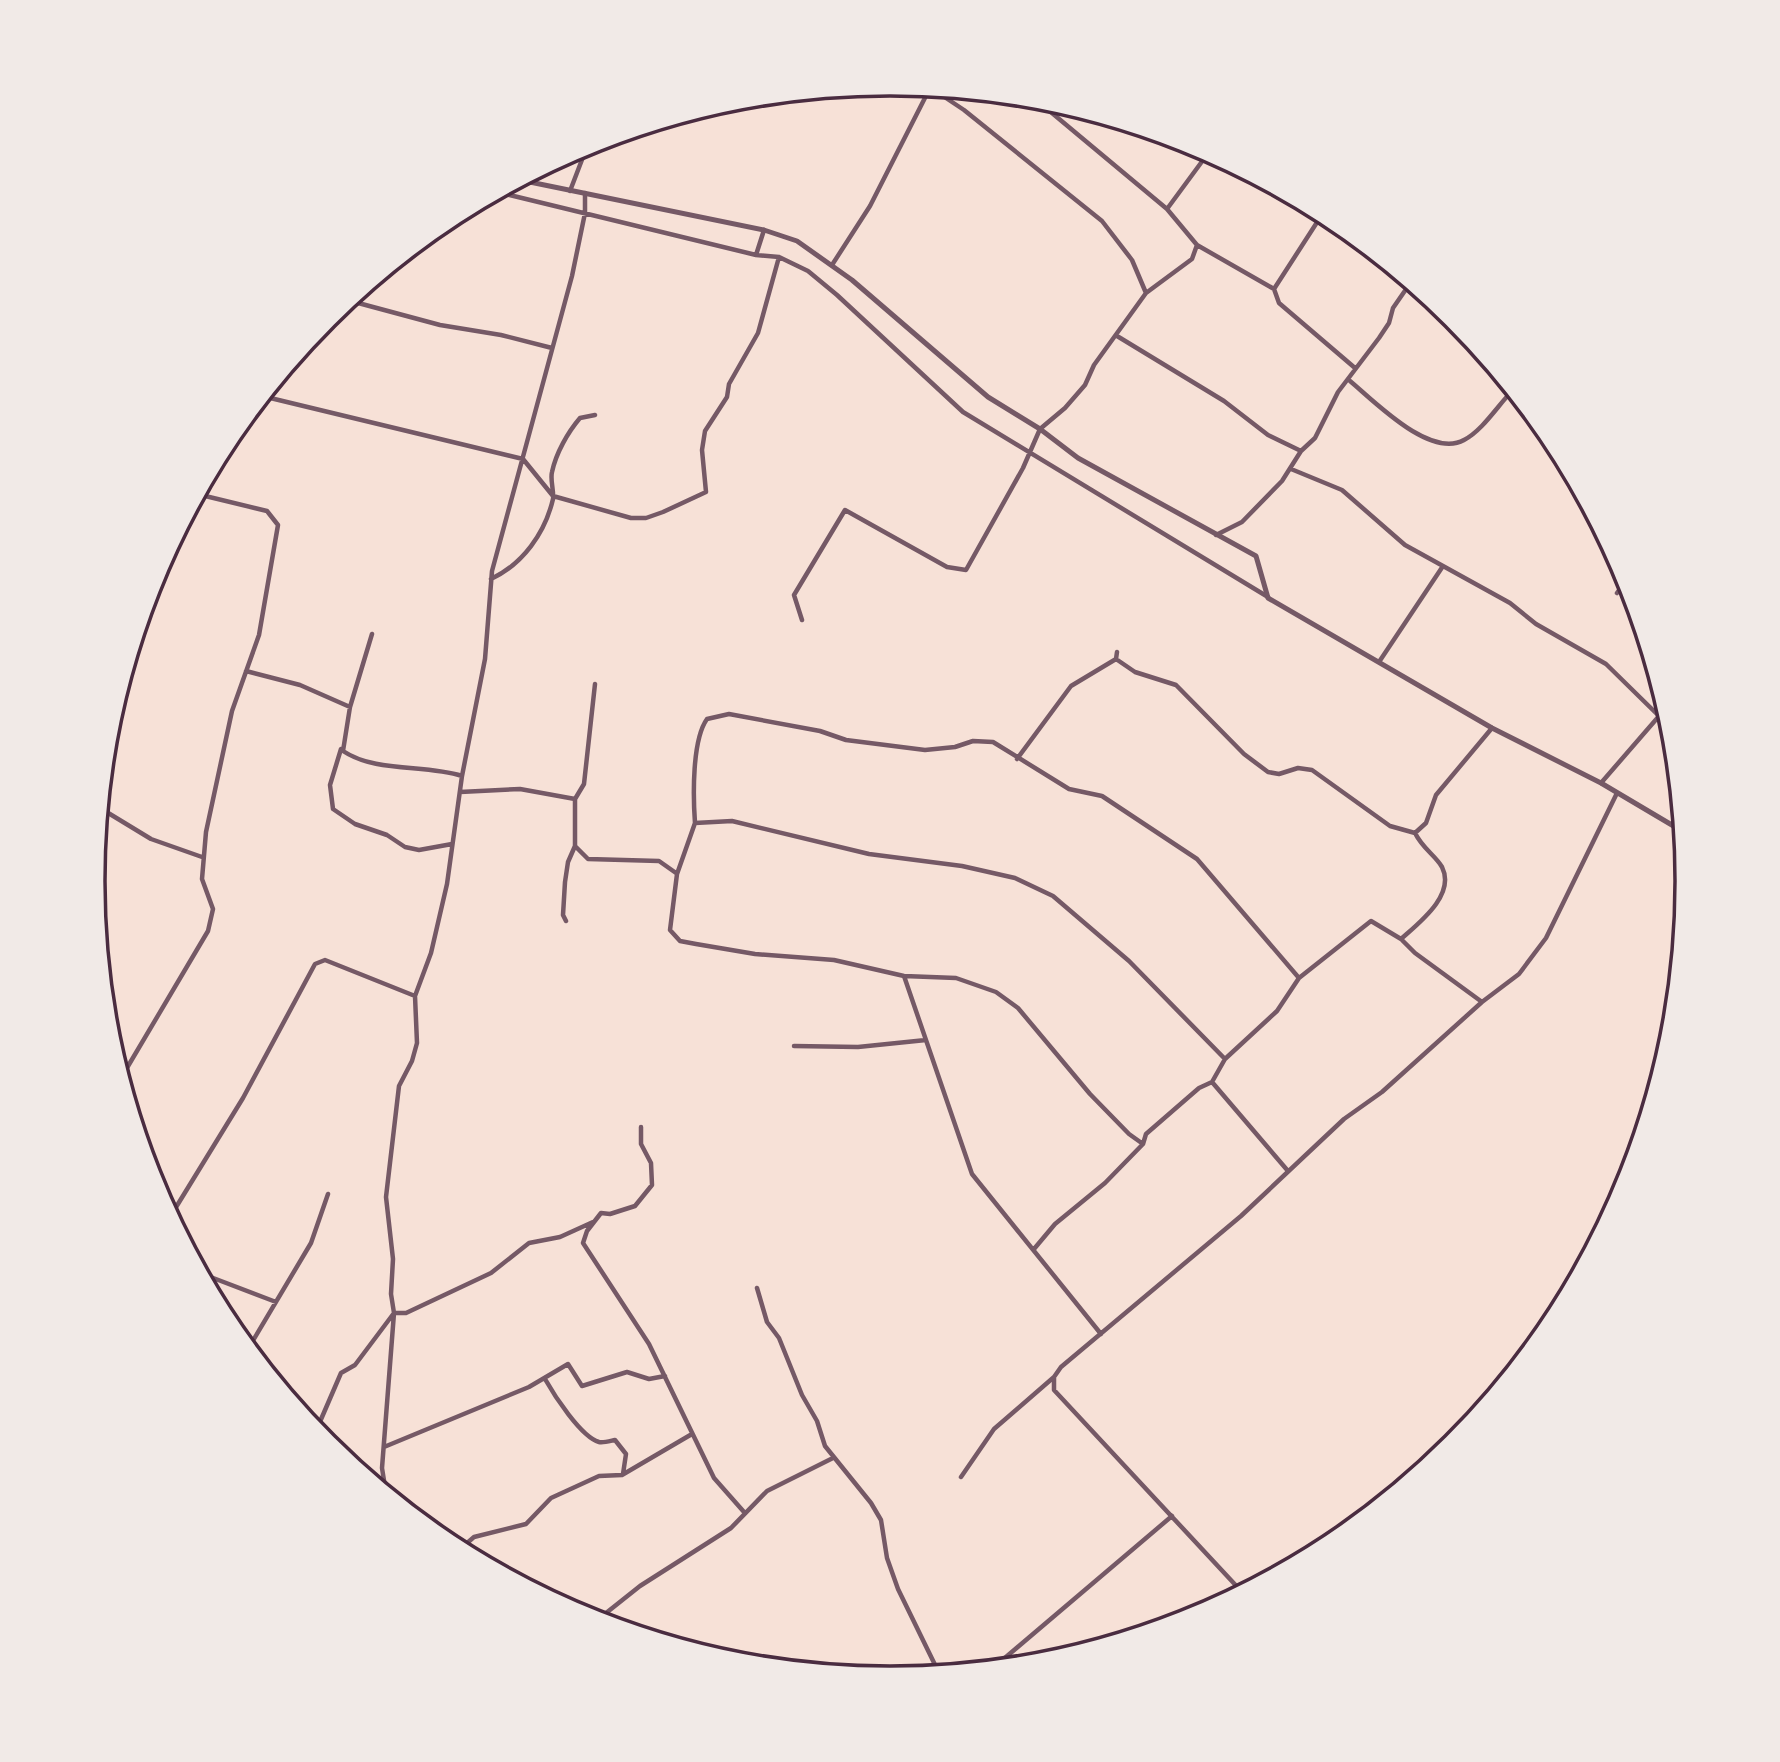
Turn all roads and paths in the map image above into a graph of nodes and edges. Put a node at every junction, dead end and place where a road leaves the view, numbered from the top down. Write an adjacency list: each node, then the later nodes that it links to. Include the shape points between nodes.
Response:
1 (926, 97): 17 (street, via 870,206)
2 (947, 99): 20 (street, via 1102,221 1132,261)
3 (1052, 113): 10 (street)
4 (582, 160): 7 (street)
5 (1202, 161): 10 (street)
6 (532, 183): 7 (street)
7 (570, 191): 8 (street)
8 (585, 193): 11 (street); 13 (street)
9 (509, 195): 11 (street)
10 (1167, 209): 14 (street)
11 (585, 213): 15 (street); 23 (street)
12 (1317, 223): 18 (street)
13 (764, 230): 15 (street); 17 (street, via 803,244)
14 (1197, 245): 18 (street); 20 (street, via 1192,259)
15 (757, 255): 16 (street)
16 (779, 257): 31 (street, via 827,287 963,412); 35 (street, via 758,334 705,430 703,496 646,518)
17 (832, 265): 29 (street, via 988,397)
18 (1274, 289): 24 (street, via 1279,303)
19 (1405, 290): 24 (street, via 1389,323)
20 (1146, 293): 22 (street)
21 (360, 303): 23 (street)
22 (1117, 336): 29 (street, via 1085,385); 30 (street, via 1224,401 1268,435)
23 (552, 348): 32 (street)
24 (1355, 368): 25 (street)
25 (1350, 381): 26 (street, via 1422,437 1443,444 1465,440); 30 (street, via 1338,392 1315,438)
26 (1507, 396)
27 (271, 398): 32 (street)
28 (595, 415): 35 (street, via 580,418 559,451 551,473)
29 (1040, 429): 31 (street); 36 (street, via 1078,458)
30 (1301, 451): 33 (street)
31 (1030, 452): 39 (street); 40 (street, via 964,571 947,567 844,511 794,595)
32 (523, 459): 35 (street); 38 (street)
33 (1291, 469): 36 (street, via 1242,522); 37 (street, via 1342,490 1405,545)
34 (206, 496): 45 (street, via 267,512 278,525 258,635)
35 (554, 496): 38 (street, via 541,535 504,573)
36 (1215, 535): 39 (street, via 1256,556)
37 (1443, 566): 44 (street); 48 (street, via 1606,664)
38 (491, 579): 53 (street, via 485,659)
39 (1268, 598): 44 (street)
40 (802, 620)
41 (372, 634): 47 (street)
42 (1117, 652): 43 (street)
43 (1116, 659): 52 (street, via 1071,686); 61 (street, via 1135,672 1176,685 1268,772 1312,770 1390,826)
44 (1379, 662): 50 (street)
45 (246, 671): 47 (street, via 300,685); 64 (street, via 232,711)
46 (595, 684): 57 (street, via 584,784)
47 (350, 707): 51 (street)
48 (1657, 714)
49 (1658, 718): 54 (street)
50 (1492, 728): 54 (street); 61 (street, via 1436,795 1426,823)
51 (341, 748): 53 (street, via 379,764); 62 (street, via 330,785 333,809 405,847 419,850)
52 (1017, 759): 59 (street, via 993,741 913,749 721,714 707,719 701,728 694,776); 69 (street, via 1069,789 1102,796 1197,859)
53 (462, 776): 55 (street)
54 (1601, 783): 56 (street)
55 (460, 792): 57 (street, via 520,789); 62 (street)
56 (1617, 793): 60 (street); 71 (street, via 1546,938 1519,974)
57 (575, 799): 63 (street)
58 (109, 813): 64 (street, via 151,839)
59 (695, 823): 65 (street); 74 (street, via 732,821 869,854 1015,878 1053,897 1129,961)
60 (1673, 825)
61 (1415, 833): 67 (street, via 1441,867 1445,881 1426,917)
62 (452, 844): 70 (street, via 431,953)
63 (575, 846): 65 (street, via 588,859 659,861); 66 (street, via 565,882)
64 (202, 857): 75 (street, via 202,880 213,909 208,931)
65 (677, 874): 68 (street, via 670,930 680,941 755,954 834,960)
66 (566, 921)
67 (1401, 939): 69 (street, via 1371,921); 71 (street)
68 (904, 976): 72 (street); 78 (street, via 956,978 996,992 1018,1008 1090,1094)
69 (1299, 978): 74 (street, via 1277,1011)
70 (415, 996): 81 (street, via 325,960 315,964 243,1098); 87 (street, via 417,1043 399,1086 386,1197)
71 (1482, 1002): 79 (street)
72 (926, 1040): 73 (street, via 858,1047); 83 (street, via 972,1174)
73 (794, 1046)
74 (1225, 1059): 76 (street)
75 (128, 1067)
76 (1212, 1082): 78 (street, via 1146,1134); 79 (street)
77 (640, 1127): 82 (street, via 652,1185 635,1206 601,1213)
78 (1143, 1144): 83 (street)
79 (1288, 1171): 88 (street)
80 (328, 1194): 86 (street, via 311,1243)
81 (176, 1207)
82 (593, 1221): 87 (street, via 560,1237 529,1243 491,1273 406,1313); 90 (street, via 583,1243)
83 (1034, 1249): 88 (street)
84 (213, 1278): 86 (street)
85 (757, 1288): 96 (street, via 767,1322 779,1338)
86 (276, 1302): 89 (street)
87 (394, 1313): 93 (street, via 355,1365 341,1373); 95 (street)
88 (1101, 1334): 91 (street)
89 (254, 1340)
90 (665, 1376): 92 (street, via 649,1378 627,1372 582,1386 568,1364); 94 (street)
91 (1054, 1377): 98 (street, via 994,1429); 101 (street, via 1054,1390)
92 (545, 1379): 95 (street); 97 (street, via 561,1409 586,1434 600,1442 615,1440 626,1454)
93 (321, 1420)
94 (693, 1433): 97 (street); 100 (street, via 714,1478)
95 (384, 1447): 99 (street)
96 (834, 1458): 100 (street, via 767,1491); 106 (street, via 881,1520 892,1576)
97 (622, 1475): 102 (street, via 582,1482 551,1498 526,1524)
98 (961, 1477)
99 (384, 1480)
100 (744, 1513): 104 (street, via 731,1528)
101 (1171, 1516): 103 (street); 105 (street)
102 (468, 1542)
103 (1236, 1585)
104 (607, 1612)
105 (1006, 1657)
106 (934, 1664)

